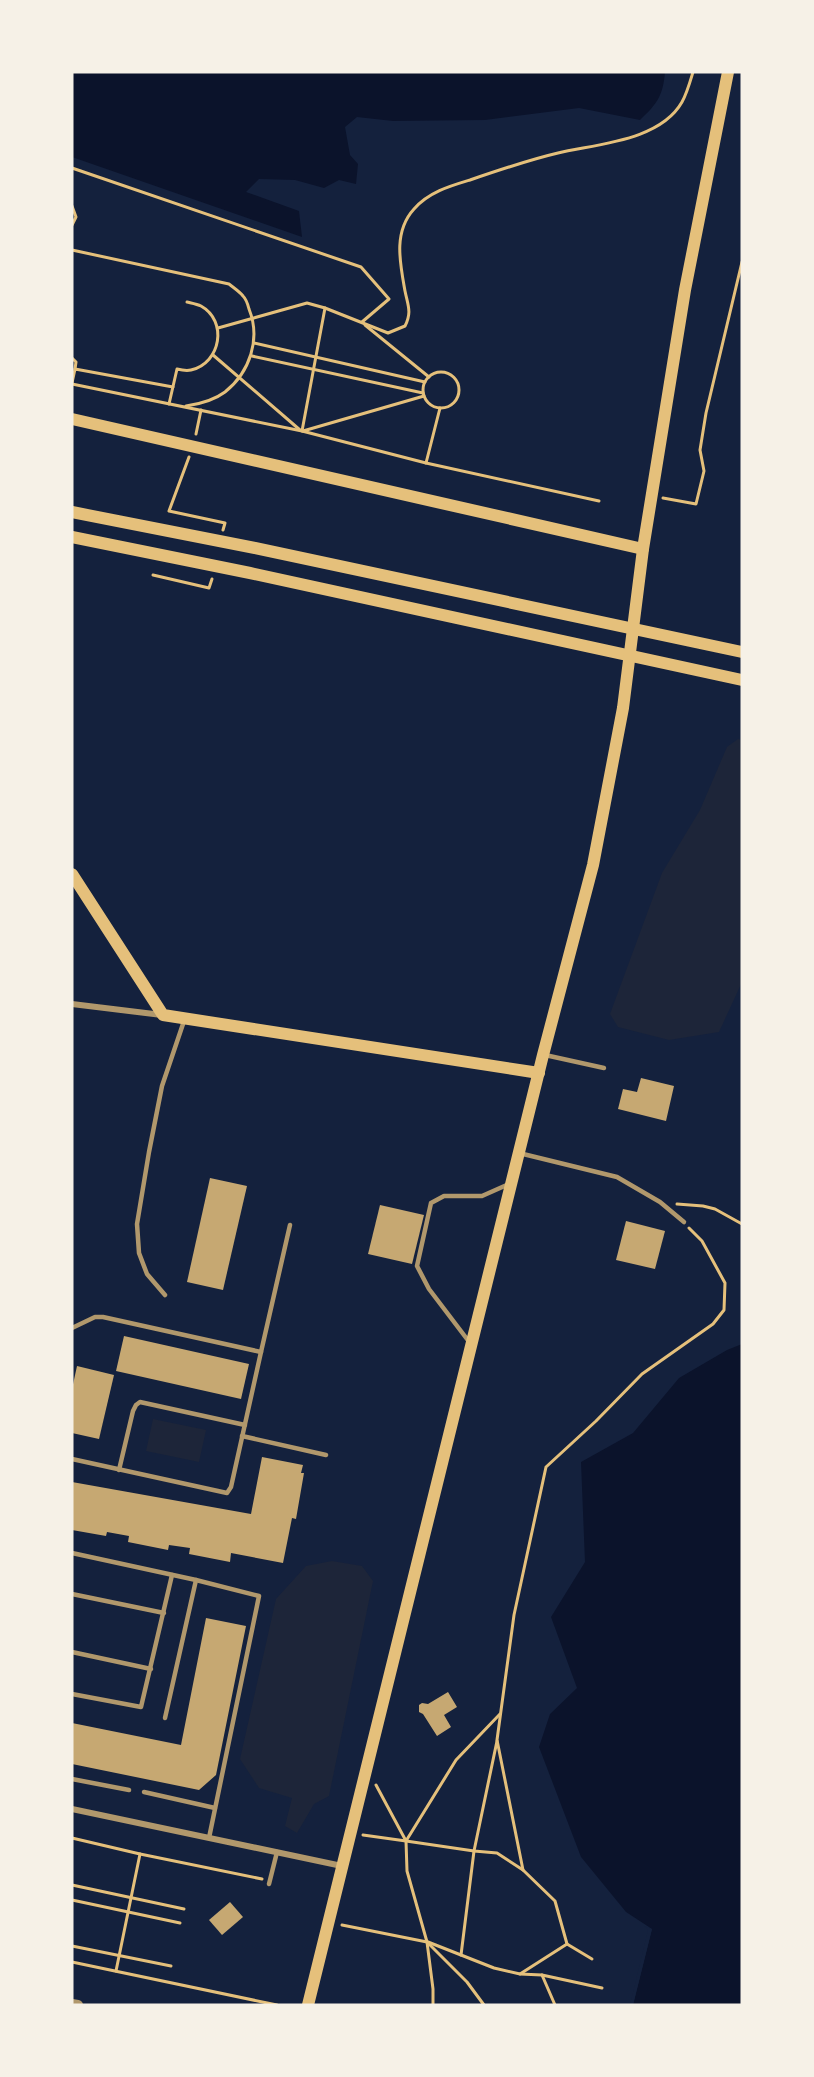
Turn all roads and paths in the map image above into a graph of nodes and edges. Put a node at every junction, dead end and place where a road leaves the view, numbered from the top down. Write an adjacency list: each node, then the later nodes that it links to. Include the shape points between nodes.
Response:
1 (693, 72): 11 (path, via 681,103 653,128 612,143 505,167 427,196 402,226 399,247 410,316 405,326 388,333)
2 (728, 72): 34 (main road, via 685,290)
3 (72, 168): 11 (path, via 361,267 389,299)
4 (72, 206): 5 (path, via 76,217)
5 (72, 225)
6 (72, 250): 10 (path, via 229,284 244,297)
7 (742, 262): 34 (path, via 706,413 700,450 704,471 696,504)
8 (187, 302): 12 (path, via 201,306)
9 (325, 308): 10 (path, via 307,303); 11 (path); 16 (path)
10 (253, 318): 12 (path); 13 (path)
11 (362, 322): 20 (path)
12 (218, 328): 14 (path)
13 (254, 343): 15 (path); 16 (path)
14 (213, 355): 21 (path); 24 (path, via 203,365 177,369)
15 (251, 356): 19 (path); 21 (path)
16 (316, 357): 19 (path); 22 (path)
17 (72, 358): 18 (path)
18 (75, 369): 23 (path); 24 (path)
19 (314, 369): 25 (path); 31 (path)
20 (429, 377): 22 (path); 28 (path, via 442,372 457,384 452,403)
21 (239, 378): 27 (path, via 224,393 205,403); 31 (path)
22 (424, 382): 25 (path)
23 (72, 384): 26 (path)
24 (173, 387): 26 (path)
25 (423, 394): 28 (path, via 427,402); 31 (path)
26 (169, 404): 27 (path)
27 (184, 406): 29 (path)
28 (440, 408): 33 (path)
29 (201, 410): 31 (path); 32 (path)
30 (72, 419): 32 (main road)
31 (302, 431): 33 (path)
32 (193, 447): 38 (path, via 169,511 225,524); 39 (main road)
33 (426, 463): 35 (path)
34 (652, 496): 39 (main road)
35 (599, 501)
36 (72, 512): 38 (main road)
37 (72, 537): 40 (main road)
38 (220, 541): 42 (main road)
39 (644, 549): 48 (main road, via 623,708 595,854)
40 (214, 566): 41 (path, via 209,588); 43 (main road)
41 (153, 575)
42 (742, 652)
43 (742, 680)
44 (72, 874): 46 (main road)
45 (72, 1004): 46 (street)
46 (163, 1015): 47 (main road)
47 (184, 1018): 50 (main road); 57 (lane, via 162,1086 137,1224 139,1253 147,1274)
48 (543, 1055): 49 (lane); 50 (main road)
49 (604, 1068)
50 (539, 1073): 51 (main road)
51 (519, 1153): 52 (main road); 53 (lane, via 617,1177)
52 (512, 1183): 59 (main road); 59 (lane, via 482,1196 444,1196 431,1203 417,1266 429,1289)
53 (660, 1202): 54 (lane); 55 (path, via 715,1209)
54 (684, 1222): 74 (path, via 702,1241 725,1283 724,1310 713,1324 642,1374 546,1467 514,1615)
55 (742, 1224)
56 (290, 1225): 60 (lane)
57 (165, 1295)
58 (72, 1328): 60 (lane, via 103,1317)
59 (472, 1345): 77 (main road)
60 (261, 1352): 61 (lane)
61 (245, 1425): 62 (lane); 65 (lane, via 140,1402 133,1411)
62 (242, 1437): 63 (lane); 65 (lane, via 227,1492)
63 (326, 1455)
64 (72, 1459): 65 (lane)
65 (119, 1470)
66 (72, 1553): 67 (lane)
67 (172, 1575): 68 (lane); 70 (lane)
68 (196, 1580): 75 (lane); 81 (lane, via 259,1596)
69 (72, 1594): 70 (lane)
70 (164, 1613): 72 (lane)
71 (72, 1652): 72 (lane)
72 (151, 1669): 73 (lane, via 141,1707)
73 (72, 1694)
74 (501, 1712): 76 (path); 86 (path, via 456,1760)
75 (165, 1718)
76 (497, 1740): 87 (path); 91 (path)
77 (366, 1773): 83 (main road); 86 (path, via 380,1789)
78 (72, 1779): 79 (lane)
79 (129, 1790)
80 (144, 1792): 81 (lane)
81 (215, 1808): 85 (lane)
82 (72, 1809): 85 (street)
83 (351, 1833): 86 (path); 90 (main road)
84 (72, 1838): 89 (path)
85 (209, 1838): 88 (street)
86 (405, 1841): 87 (path); 100 (path, via 407,1871)
87 (474, 1851): 91 (path, via 497,1853); 103 (path)
88 (277, 1852): 90 (street); 92 (lane)
89 (140, 1854): 92 (path); 94 (path)
90 (342, 1866): 98 (main road)
91 (523, 1870): 101 (path, via 555,1901)
92 (269, 1882)
93 (72, 1886): 94 (path)
94 (131, 1898): 96 (path); 97 (path)
95 (72, 1900): 97 (path)
96 (184, 1909)
97 (128, 1912): 99 (path); 104 (path)
98 (328, 1922): 100 (path); 115 (main road)
99 (180, 1923)
100 (427, 1942): 103 (path); 116 (path); 117 (path)
101 (567, 1944): 105 (path); 109 (path)
102 (72, 1946): 104 (path)
103 (460, 1955): 109 (path)
104 (119, 1956): 107 (path); 108 (path)
105 (592, 1959)
106 (72, 1962): 108 (path)
107 (171, 1966)
108 (116, 1971): 114 (path)
109 (520, 1974): 110 (path)
110 (542, 1975): 111 (path); 118 (path)
111 (602, 1988)
112 (72, 2004): 113 (street)
113 (78, 2005)
114 (278, 2005)
115 (308, 2005)
116 (433, 2005)
117 (484, 2005)
118 (555, 2005)

